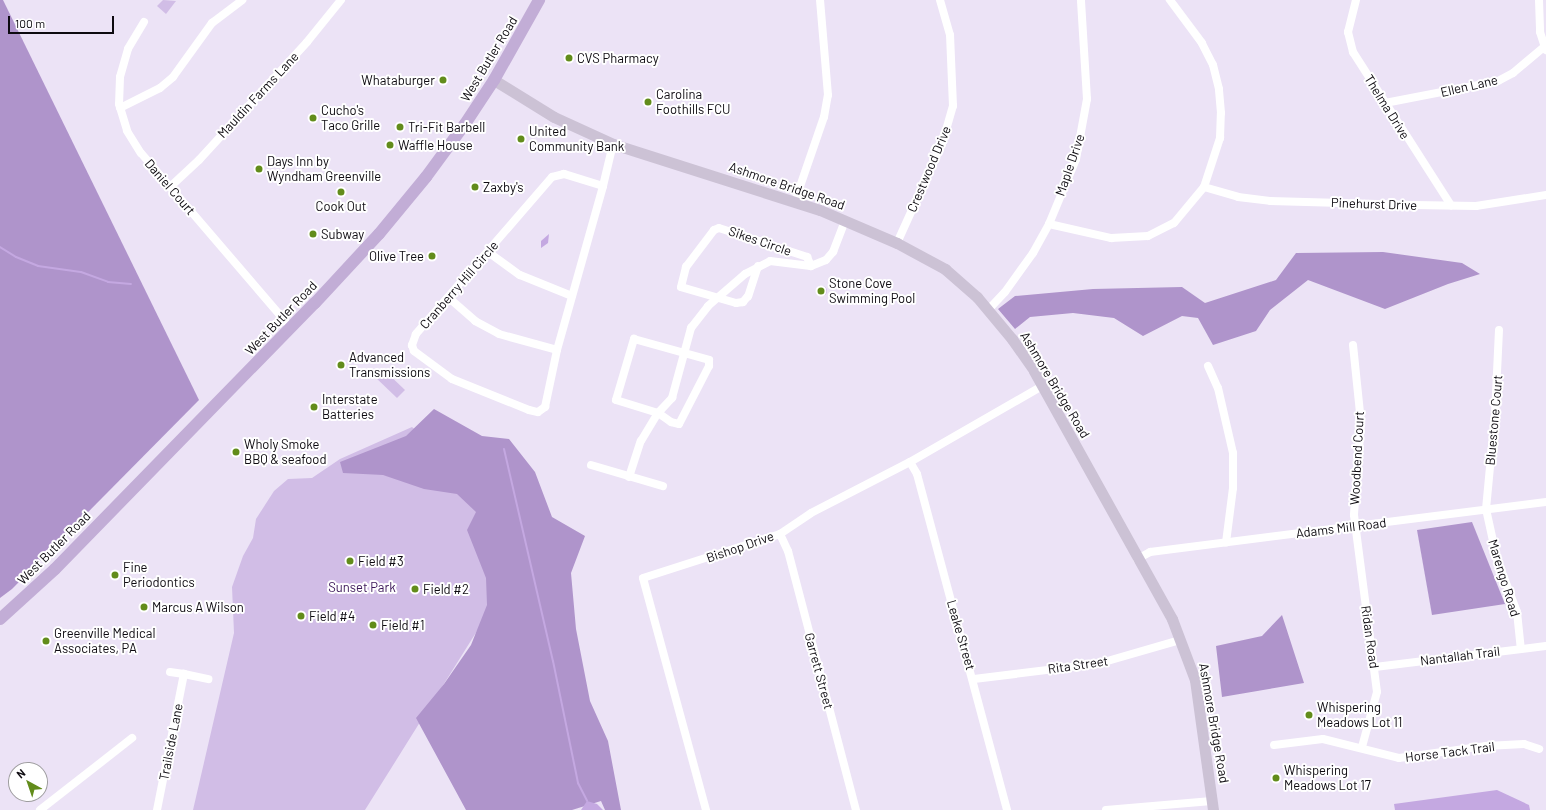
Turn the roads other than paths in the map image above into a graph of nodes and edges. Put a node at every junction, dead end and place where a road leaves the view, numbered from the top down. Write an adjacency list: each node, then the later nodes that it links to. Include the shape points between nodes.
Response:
1 (242, 0): 14 (street, via 212,23 172,77 160,88)
2 (341, 0): 16 (street, Mauldin Farms Lane, via 307,42)
3 (539, 0): 12 (main road, West Butler Road)
4 (820, 0): 20 (street, via 828,95 824,117)
5 (940, 0): 24 (street, Crestwood Drive, via 950,35 953,106 942,144)
6 (1081, 0): 23 (street, Maple Drive, via 1087,83 1086,115 1076,159)
7 (1170, 0): 18 (street, via 1202,44 1213,65 1219,89 1222,113 1220,138)
8 (1356, 0): 13 (street, Thelma Drive, via 1348,32 1351,47)
9 (1539, 0): 11 (street, via 1540,32)
10 (144, 22): 14 (street, Daniel Court, via 132,40 122,64 118,91)
11 (1545, 49): 13 (street, Ellen Lane, via 1498,81)
12 (494, 80): 15 (main road, Ashmore Bridge Road, via 554,116); 32 (main road, West Butler Road, via 449,147 402,207 353,264)
13 (1385, 103): 21 (street, Thelma Drive)
14 (120, 108): 16 (street, Daniel Court, via 133,142)
15 (613, 144): 17 (street, Cranberry Hill Circle); 20 (main road, Ashmore Bridge Road)
16 (170, 186): 32 (street, Daniel Court)
17 (603, 186): 25 (street, Cranberry Hill Circle, via 564,174 552,177); 28 (street, Cranberry Hill Circle)
18 (1204, 187): 21 (street, Pinehurst Drive, via 1238,197 1270,201); 23 (street, via 1174,223 1148,236 1110,238)
19 (1546, 195): 21 (street, Pinehurst Drive, via 1497,204)
20 (795, 201): 22 (main road, Ashmore Bridge Road)
21 (1451, 206)
22 (845, 221): 24 (main road, Ashmore Bridge Road); 27 (street, via 833,252 826,260)
23 (1049, 224): 31 (street, Maple Drive, via 1024,268)
24 (897, 243): 31 (main road, Ashmore Bridge Road, via 945,269)
25 (488, 252): 28 (street, via 520,275); 30 (street, Cranberry Hill Circle)
26 (758, 266): 27 (street, via 770,261); 29 (street); 29 (street, via 748,296 743,302 736,303)
27 (811, 266): 29 (street, Sikes Circle, via 807,257 719,228 714,230 686,267 680,287)
28 (572, 296): 35 (street, Cranberry Hill Circle)
29 (719, 296): 36 (street, via 691,328)
30 (449, 298): 35 (street, via 475,321 499,334); 35 (street, Cranberry Hill Circle, via 416,334 412,345 414,351 452,379 538,412 545,407)
31 (989, 309): 38 (main road, Ashmore Bridge Road, via 1025,356)
32 (291, 328): 50 (main road, West Butler Road, via 55,569)
33 (1499, 330): 45 (street, Bluestone Court, via 1495,414)
34 (1353, 345): 46 (street, Woodbend Court, via 1361,423)
35 (557, 350)
36 (684, 352): 39 (street, via 672,398); 39 (street, via 709,360 709,366 679,424); 39 (street, via 634,339 616,400)
37 (1208, 366): 48 (street, via 1218,388 1233,452 1233,488)
38 (1042, 386): 40 (street, Bishop Drive); 49 (main road, Ashmore Bridge Road)
39 (658, 413): 42 (street, via 641,441)
40 (910, 462): 47 (street, Bishop Drive, via 811,513); 58 (street, Leake Street, via 917,474)
41 (590, 465): 42 (street)
42 (629, 477): 43 (street)
43 (663, 486)
44 (1546, 502): 45 (street, Adams Mill Road)
45 (1486, 509): 46 (street, Adams Mill Road); 53 (street, Marengo Road, via 1497,559 1517,612)
46 (1355, 525): 48 (street, Adams Mill Road); 54 (street, Ridan Road)
47 (780, 534): 66 (street, Bishop Drive, via 643,578); 67 (street, Garrett Street, via 788,551)
48 (1226, 543): 49 (street, Adams Mill Road, via 1150,552)
49 (1137, 559): 51 (main road, Ashmore Bridge Road, via 1172,619)
50 (0, 619)
51 (1180, 640): 58 (street, Rita Street, via 1097,664); 63 (main road, Ashmore Bridge Road, via 1195,680)
52 (1546, 646): 53 (street, Nantallah Trail)
53 (1521, 648): 54 (street, Nantallah Trail)
54 (1375, 667): 61 (street, Ridan Road, via 1376,697)
55 (170, 672): 56 (street)
56 (184, 674): 57 (street); 65 (street, Trailside Lane)
57 (208, 679)
58 (974, 679): 68 (street, Leake Street)
59 (132, 738): 64 (street)
60 (1274, 745): 61 (street, Horse Tack Trail, via 1323,739)
61 (1362, 747): 62 (street, Horse Tack Trail, via 1399,758 1486,746 1524,744)
62 (1539, 749)
63 (1213, 806): 69 (street)
64 (40, 810)
65 (157, 810)
66 (706, 810)
67 (856, 810)
68 (1007, 810)
69 (1106, 810)

